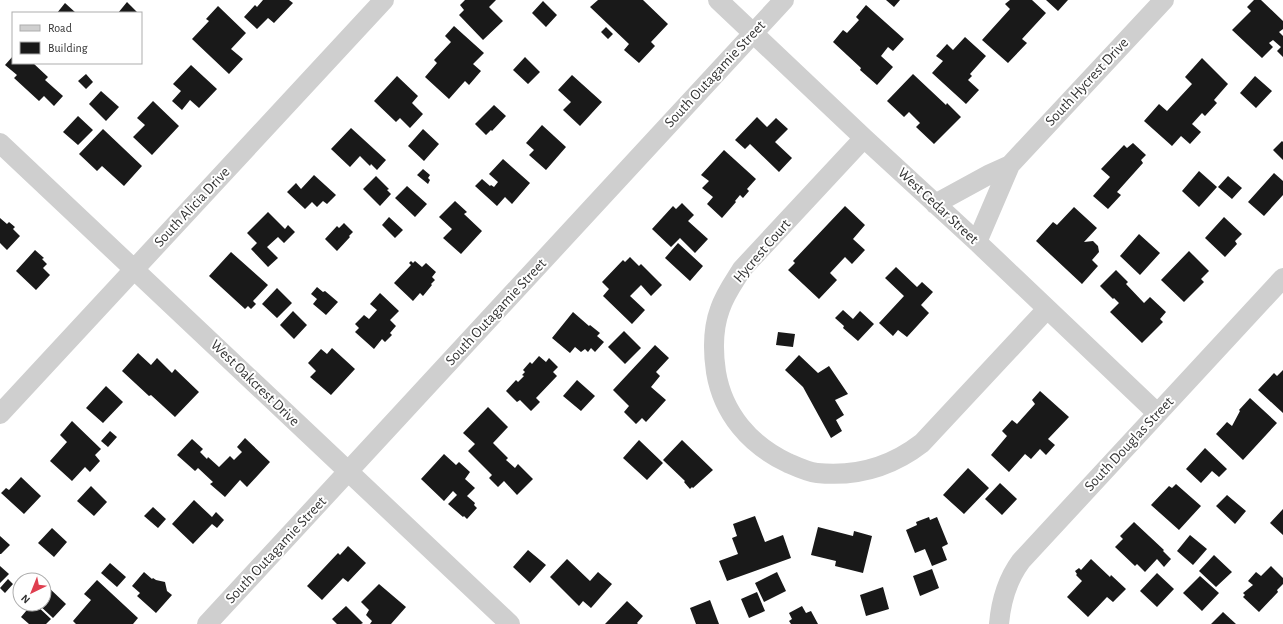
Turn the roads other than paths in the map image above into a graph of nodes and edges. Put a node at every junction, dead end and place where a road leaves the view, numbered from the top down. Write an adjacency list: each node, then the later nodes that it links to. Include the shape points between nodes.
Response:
1 (384, 0): 11 (street, South Alicia Drive)
2 (718, 0): 5 (street, West Cedar Street)
3 (784, 0): 5 (street, South Outagamie Street)
4 (1164, 0): 8 (street, South Hycrest Drive)
5 (753, 34): 6 (street, West Cedar Street); 16 (street, South Outagamie Street)
6 (864, 138): 9 (street, West Cedar Street); 13 (street, Hycrest Court, via 742,269 720,310 714,347 718,383 732,415 744,432 777,458 816,473 854,473 891,462 922,443)
7 (0, 143): 11 (street, West Oakcrest Drive)
8 (1010, 165): 9 (street, South Hycrest Drive); 10 (street, South Hycrest Drive)
9 (935, 204): 10 (street, West Cedar Street)
10 (977, 242): 13 (street, West Cedar Street)
11 (135, 269): 15 (street, South Alicia Drive); 16 (street, West Oakcrest Drive)
12 (1283, 278): 14 (street, South Douglas Street)
13 (1047, 309): 14 (street, West Cedar Street)
14 (1157, 413): 19 (street, South Douglas Street, via 1021,561 1006,588)
15 (0, 414)
16 (348, 472): 17 (street, South Outagamie Street); 18 (street, West Oakcrest Drive)
17 (207, 624)
18 (510, 624)
19 (999, 624)

